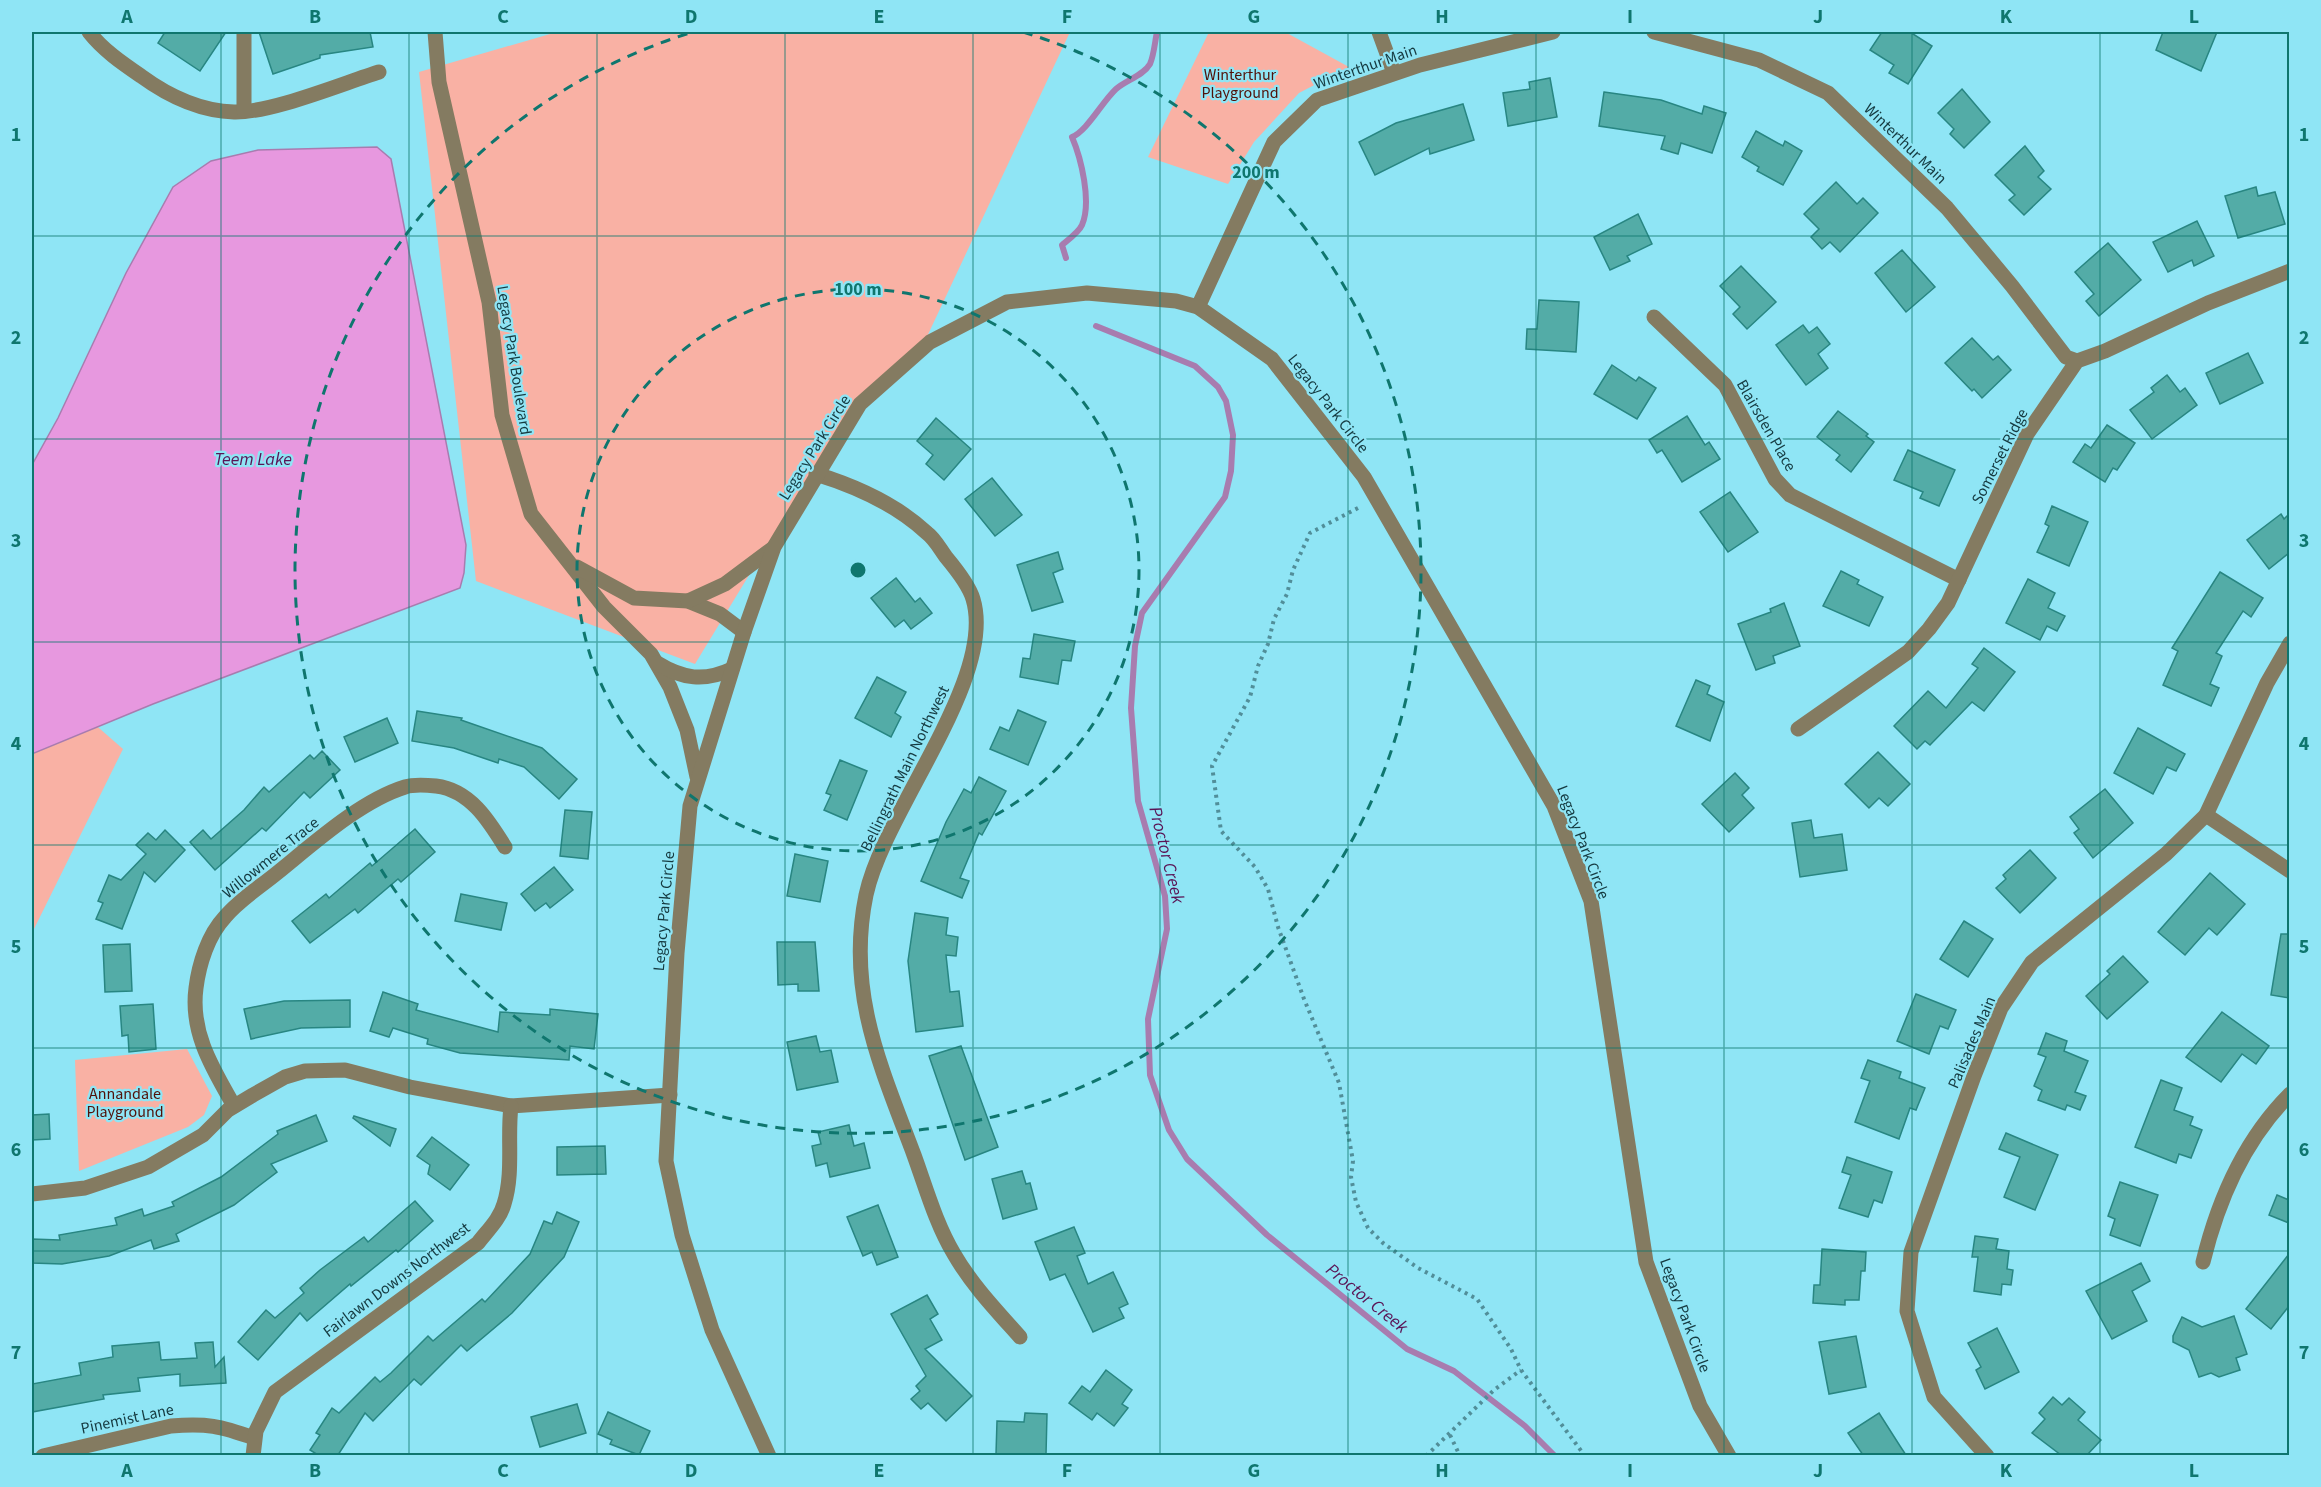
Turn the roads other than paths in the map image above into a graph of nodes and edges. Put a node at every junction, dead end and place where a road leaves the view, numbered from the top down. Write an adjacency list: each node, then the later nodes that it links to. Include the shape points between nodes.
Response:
1 (89, 32): 9 (street, via 107,52 167,92 203,107)
2 (244, 32): 9 (street)
3 (435, 32): 16 (street, Legacy Park Boulevard, via 440,82 489,302 502,415 531,514)
4 (1378, 32): 8 (street)
5 (1553, 32): 8 (street, Winterthur Main)
6 (1654, 32): 13 (street, Winterthur Main, via 1759,60 1828,93 1947,208 2066,357)
7 (379, 72): 9 (street, via 257,111)
8 (1394, 73): 11 (street, Winterthur Main, via 1317,100 1274,142)
9 (244, 111)
10 (2289, 271): 13 (street)
11 (1198, 307): 14 (street, Legacy Park Circle, via 1176,301 1087,293 1007,302 930,342 860,404); 39 (street, Legacy Park Circle, via 1272,359 1364,477 1554,806 1591,901 1646,1262 1700,1406)
12 (1654, 317): 17 (street, Blairsden Place, via 1725,385 1775,479 1790,495)
13 (2077, 361): 17 (street, Somerset Ridge, via 2027,434)
14 (816, 474): 15 (street, Legacy Park Circle); 34 (street, Bellingrath Main Northwest, via 849,485 928,533 956,568 973,598 977,630 967,678 885,841 867,894 859,961 868,1029 940,1225 973,1285)
15 (774, 547): 18 (street, via 725,584); 19 (street, Legacy Park Circle)
16 (572, 564): 18 (street, Legacy Park Boulevard, via 634,598); 21 (street, via 604,607)
17 (1959, 580): 23 (street, Somerset Ridge, via 1948,603 1908,652)
18 (688, 601): 19 (street, Legacy Park Boulevard, via 720,614)
19 (744, 632): 22 (street, Legacy Park Circle)
20 (2289, 643): 25 (street, Palisades Main)
21 (656, 663): 22 (street, via 689,678 704,679); 24 (street, via 687,730)
22 (732, 669): 24 (street, Legacy Park Circle)
23 (1798, 729)
24 (698, 780): 29 (street, Legacy Park Circle, via 690,806 677,952)
25 (2206, 815): 27 (street); 40 (street, Palisades Main, via 2166,855 2032,962 2001,1008 1911,1252 1907,1311 1934,1397)
26 (505, 847): 30 (street, Willowmere Trace, via 490,822 462,796 438,786 405,787 367,805 225,916 203,957 196,1009 200,1039 209,1062)
27 (2289, 871)
28 (2289, 1094): 33 (street, via 2266,1117 2244,1154 2211,1228)
29 (670, 1095): 31 (street); 38 (street, Legacy Park Circle, via 666,1161 682,1235 712,1330)
30 (234, 1106): 31 (street, via 285,1077 327,1068); 32 (street, via 203,1135 148,1167 85,1188)
31 (511, 1106): 35 (street, Fairlawn Downs Northwest, via 511,1164 504,1205 494,1223 478,1243 275,1392)
32 (32, 1194)
33 (2203, 1262)
34 (1020, 1337)
35 (254, 1438): 36 (street, Pinemist Lane, via 216,1425 192,1424); 37 (street, Fairlawn Downs Northwest)
36 (43, 1455)
37 (253, 1455)
38 (769, 1455)
39 (1730, 1455)
40 (1987, 1455)

